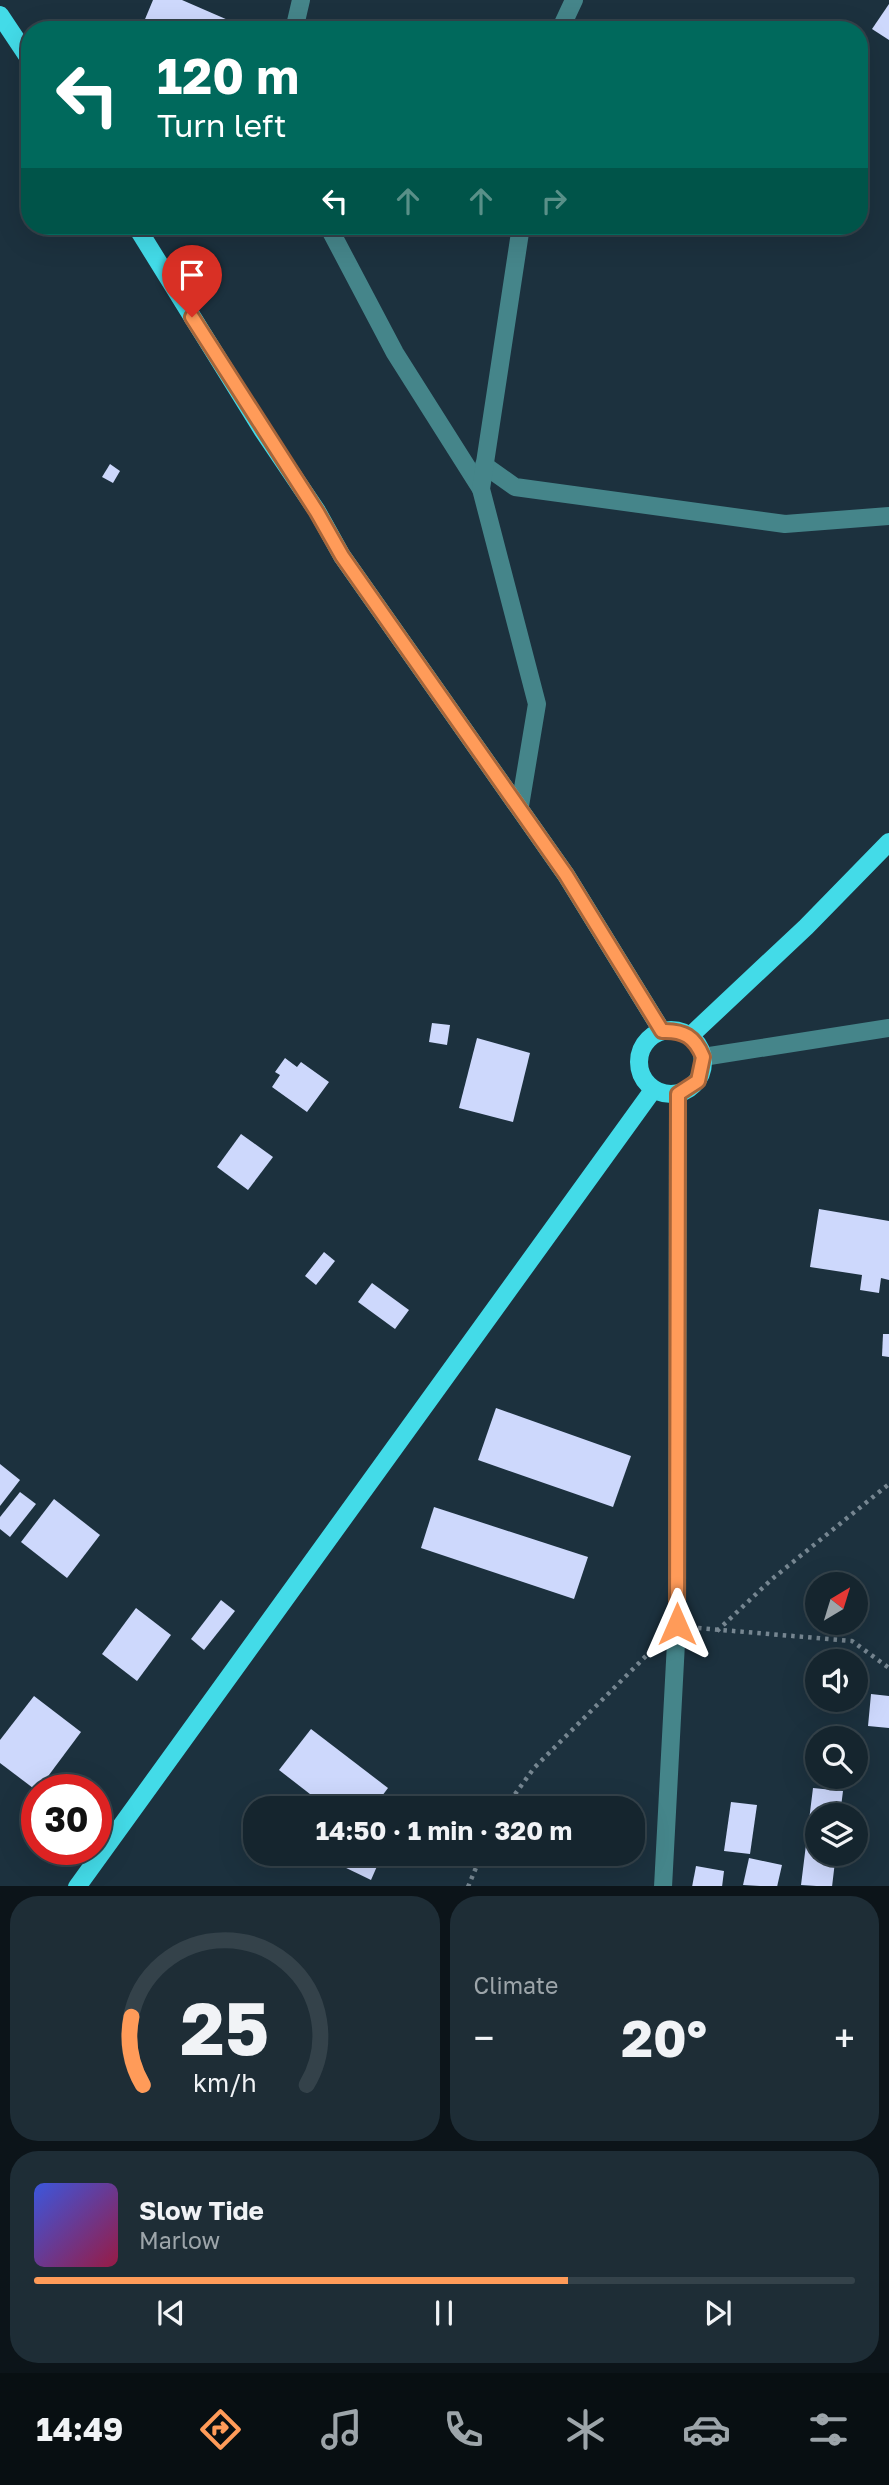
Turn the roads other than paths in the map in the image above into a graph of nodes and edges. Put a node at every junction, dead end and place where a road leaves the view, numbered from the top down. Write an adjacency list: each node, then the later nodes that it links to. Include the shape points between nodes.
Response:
1 (301, 0): 4 (street)
2 (574, 0): 5 (street)
3 (0, 15): 6 (main road)
4 (297, 21)
5 (564, 21)
6 (21, 46)
7 (142, 235): 13 (main road, via 342,556)
8 (333, 235): 11 (street, via 394,353)
9 (520, 235): 10 (street)
10 (484, 465): 11 (street); 12 (street, via 515,487 785,524)
11 (481, 489): 13 (street, via 537,704)
12 (889, 516)
13 (520, 806): 16 (main road)
14 (889, 842): 17 (main road)
15 (889, 1028): 18 (street)
16 (662, 1031): 17 (main road); 19 (main road, via 640,1050 638,1065)
17 (690, 1036): 18 (main road)
18 (703, 1057): 20 (main road, via 698,1081)
19 (653, 1090): 20 (main road); 21 (main road)
20 (678, 1094): 22 (street, via 677,1624)
21 (77, 1886)
22 (663, 1886)

